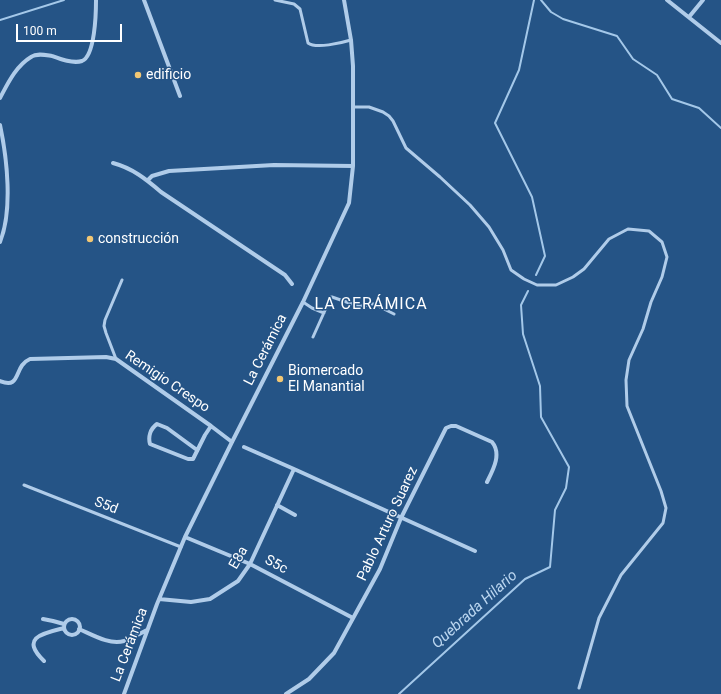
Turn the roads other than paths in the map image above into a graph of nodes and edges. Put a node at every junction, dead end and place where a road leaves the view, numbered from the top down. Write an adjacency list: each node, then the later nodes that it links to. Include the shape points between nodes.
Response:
1 (96, 0): 11 (street, via 92,41 86,58 74,61 46,55 32,56 13,74)
2 (144, 0): 10 (street)
3 (275, 0): 8 (lane, via 294,4 300,9 310,45)
4 (344, 0): 8 (street, La Cerámica)
5 (667, 0): 7 (street)
6 (703, 0): 7 (street)
7 (688, 17): 9 (street)
8 (351, 40): 12 (street, La Cerámica)
9 (721, 44)
10 (180, 96)
11 (0, 98)
12 (353, 107): 15 (street, La Cerámica); 47 (lane, via 369,107 389,116 406,148 440,176 489,227 511,270 537,285 556,285 573,277 584,269 609,238 628,229 649,231 662,242 667,257 662,278 629,360 626,380 627,406 666,508 663,523 621,575 599,618)
13 (0, 125): 17 (street, via 8,178 5,226)
14 (113, 163): 16 (street, via 127,167)
15 (353, 166): 16 (street, via 274,164 169,171 152,176); 20 (street, La Cerámica, via 349,204)
16 (148, 180): 19 (street, via 161,192 285,275)
17 (0, 242)
18 (122, 280): 24 (lane, via 104,320)
19 (292, 284)
20 (303, 302): 21 (lane); 27 (street, La Cerámica)
21 (324, 313): 22 (lane, via 332,296 358,306 374,304); 23 (lane)
22 (394, 314)
23 (312, 337)
24 (116, 359): 25 (street, Remigio Crespo, via 30,359 21,366 12,383); 26 (street, Remigio Crespo)
25 (0, 382)
26 (211, 426): 27 (street, Remigio Crespo); 29 (street)
27 (232, 442): 36 (street, La Cerámica)
28 (244, 447): 30 (street)
29 (197, 450): 29 (street, via 167,428 157,424 152,429 150,444 188,459 193,459)
30 (294, 469): 33 (street, E8a); 35 (street)
31 (487, 482): 35 (street, Pablo Arturo Suarez, via 496,459 492,442 456,426 446,428)
32 (24, 485): 37 (lane, S5d)
33 (277, 505): 34 (street); 39 (street, E8a)
34 (295, 515)
35 (401, 518): 38 (street); 41 (street, Pablo Arturo Suarez, via 380,569)
36 (185, 537): 37 (street, La Cerámica); 39 (street, S5c)
37 (181, 547): 40 (street, La Cerámica)
38 (475, 551)
39 (250, 564): 40 (street, E8a, via 238,581 210,599 192,602); 41 (street, S5c)
40 (159, 599): 45 (street, La Cerámica)
41 (353, 618): 49 (street, Pablo Arturo Suarez, via 334,653 309,679)
42 (43, 619): 43 (street)
43 (64, 626): 44 (street, via 66,632 71,634); 44 (street, via 68,620 74,619 79,624); 46 (street, via 36,637 34,648 36,654)
44 (79, 629): 45 (street, via 110,642 129,639)
45 (147, 630): 48 (street, La Cerámica)
46 (44, 661)
47 (579, 688)
48 (124, 694)
49 (286, 694)

